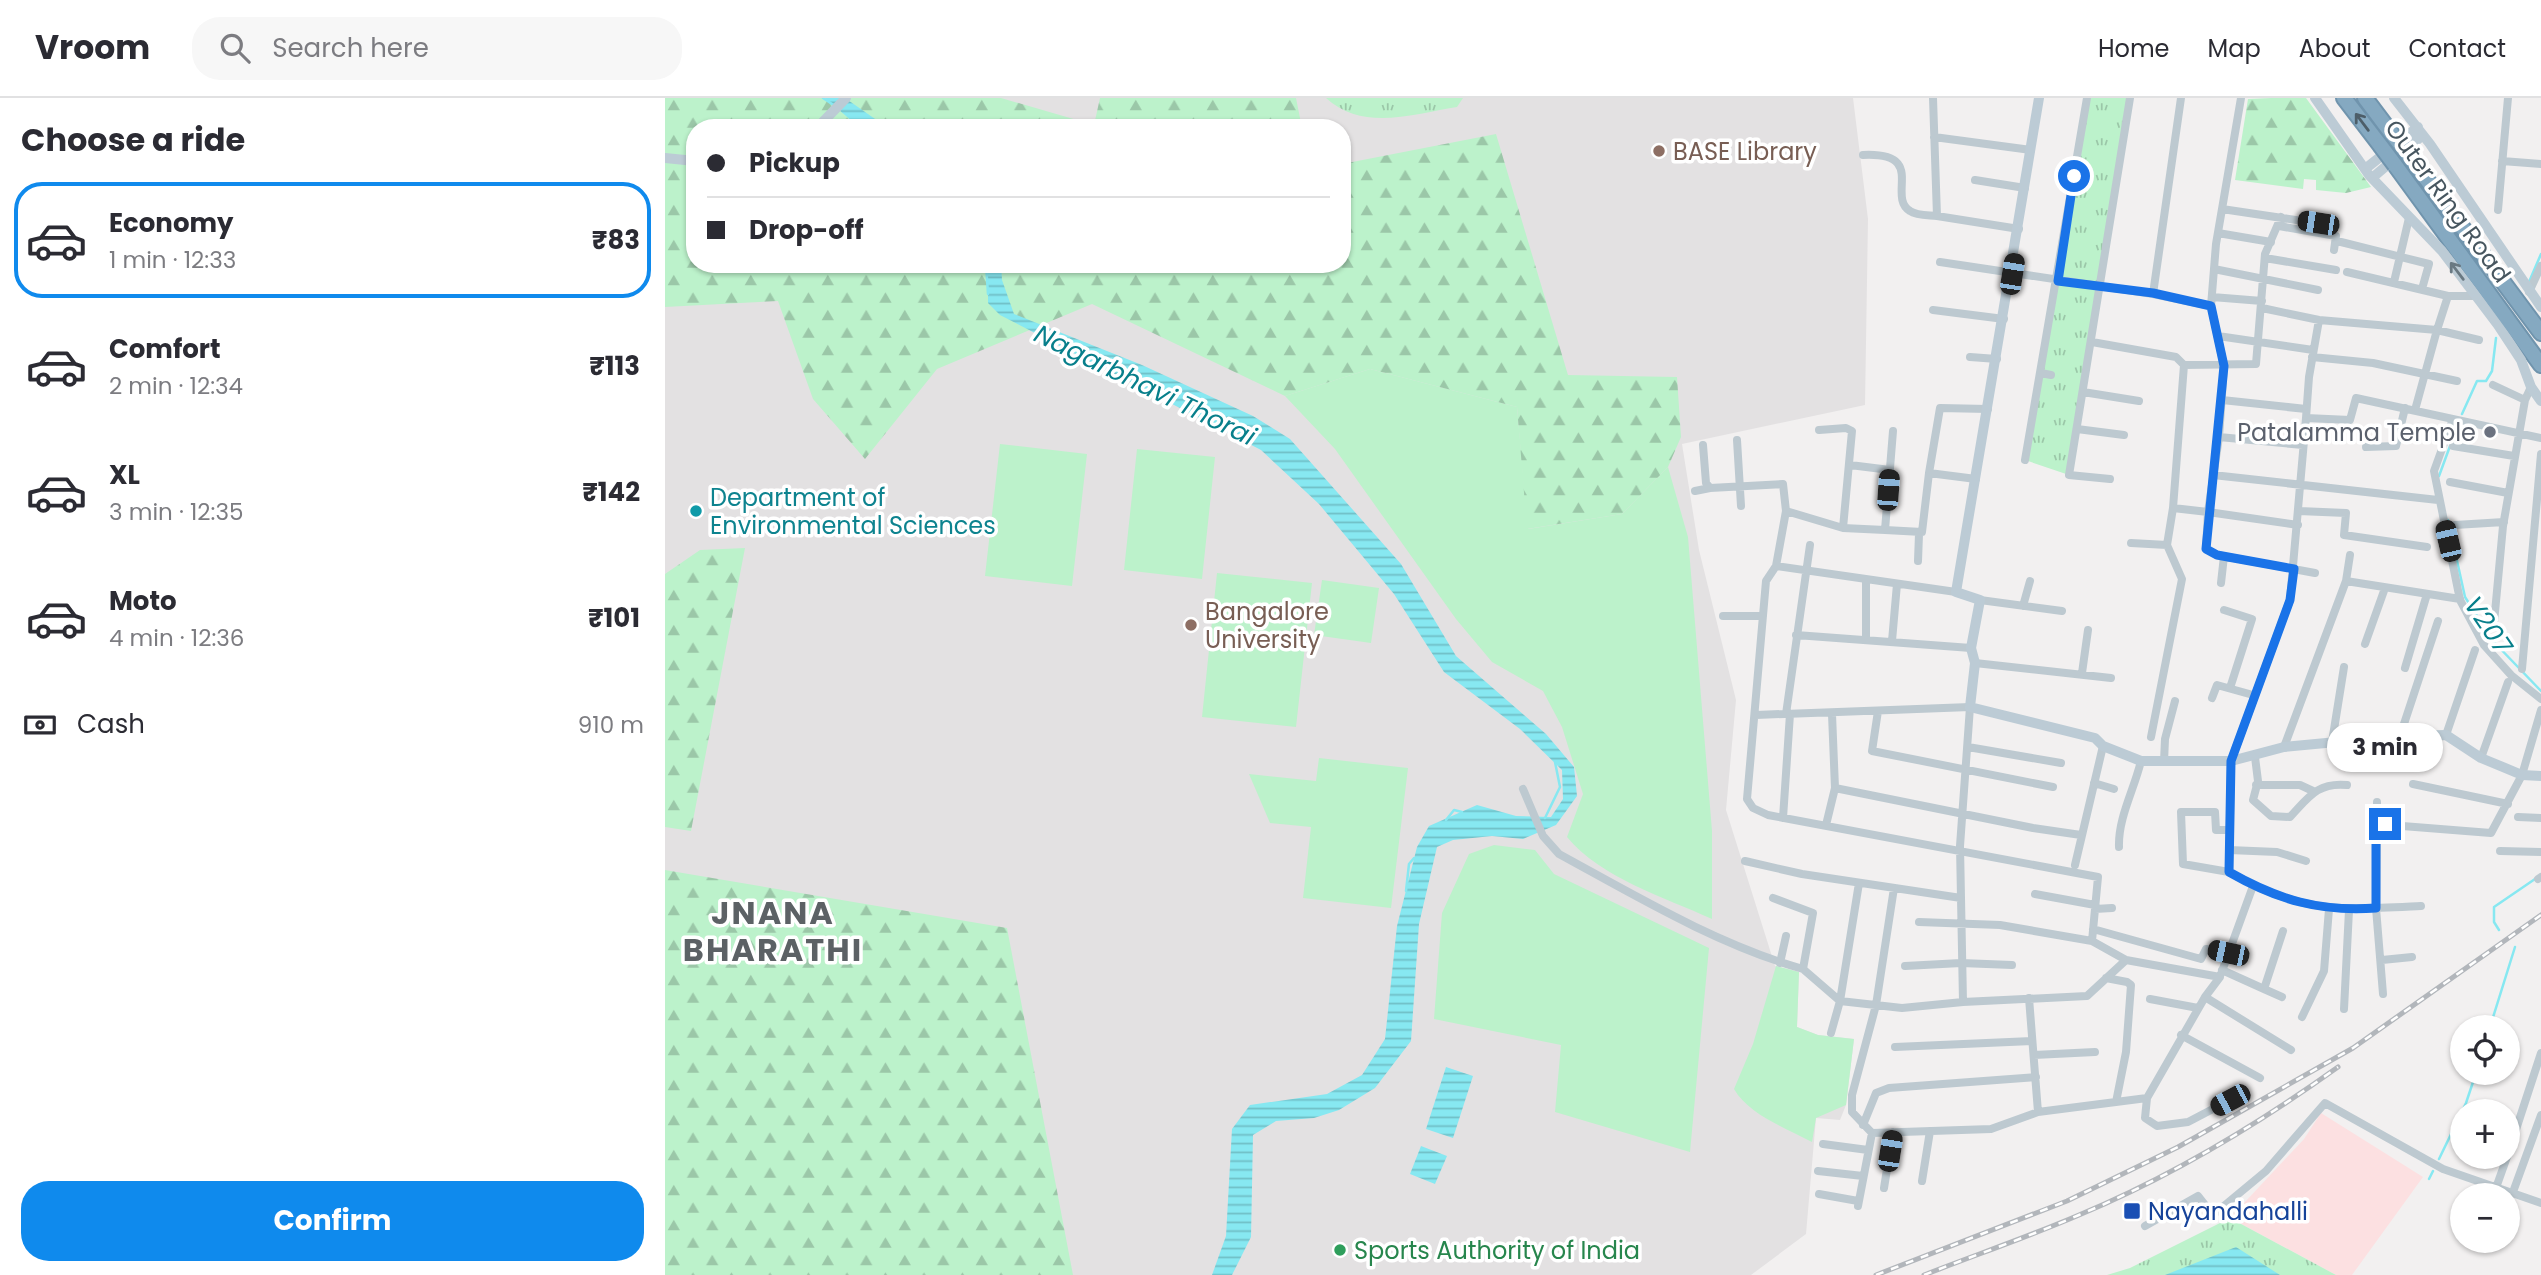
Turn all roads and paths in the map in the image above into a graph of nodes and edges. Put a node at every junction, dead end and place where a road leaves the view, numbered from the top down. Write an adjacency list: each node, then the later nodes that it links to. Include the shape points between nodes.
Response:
1 (1933, 98): 15 (street)
2 (2039, 98): 16 (street)
3 (2087, 98): 45 (street)
4 (2130, 98): 47 (street)
5 (2181, 98): 51 (street)
6 (2239, 98): 25 (street)
7 (2315, 98): 22 (street)
8 (2344, 98): 67 (highway, Outer Ring Road, one-way to 8, bridge)
9 (2365, 98): 61 (highway, Outer Ring Road, bridge)
10 (2394, 98): 14 (street)
11 (2508, 98): 20 (street)
12 (840, 104): 13 (street)
13 (826, 119)
14 (2420, 131): 22 (street); 49 (street)
15 (1934, 137): 16 (street); 27 (street)
16 (2031, 150): 24 (street)
17 (1863, 155): 27 (street, via 1878,154 1895,161 1903,175 1906,208)
18 (665, 158): 19 (street)
19 (686, 160)
20 (2502, 161): 21 (street); 26 (street)
21 (2541, 164)
22 (2369, 174): 28 (street)
23 (1975, 180): 24 (street)
24 (2025, 188): 31 (street)
25 (2222, 209): 29 (street); 32 (street)
26 (2498, 210)
27 (1937, 216): 31 (street)
28 (2409, 219): 37 (street); 53 (street, one-way to 28)
29 (2280, 222): 30 (street); 33 (street); 35 (street, via 2336,236)
30 (2336, 226)
31 (2019, 229): 43 (street)
32 (2218, 233): 33 (street); 40 (street)
33 (2270, 242): 36 (street)
34 (2341, 242): 37 (street)
35 (2334, 250)
36 (2265, 258): 41 (street); 44 (street)
37 (2399, 258): 46 (street); 48 (street, via 2429,264)
38 (1940, 262): 43 (street)
39 (2541, 266): 49 (street)
40 (2214, 269): 44 (street); 54 (street)
41 (2336, 270)
42 (2347, 272): 46 (street)
43 (2012, 274): 45 (street); 58 (street)
44 (2264, 278): 50 (street); 55 (street)
45 (2058, 281): 47 (street); 74 (street)
46 (2394, 282): 48 (street)
47 (2101, 288): 51 (street); 65 (street)
48 (2422, 289): 52 (street)
49 (2526, 289): 56 (street)
50 (2318, 290)
51 (2153, 293): 54 (street)
52 (2448, 296): 53 (street); 60 (street)
53 (2475, 296): 67 (street)
54 (2212, 301): 55 (street); 62 (street)
55 (2262, 305): 59 (street); 63 (street)
56 (2541, 307)
57 (1933, 310): 58 (street)
58 (2004, 320): 69 (street)
59 (2319, 320): 60 (street); 66 (street)
60 (2437, 330): 64 (street); 73 (street)
61 (2541, 333)
62 (2218, 336): 63 (street); 72 (street)
63 (2258, 340): 66 (street); 72 (street, via 2256,364)
64 (2479, 340)
65 (2092, 342): 70 (street, via 2176,357); 79 (street)
66 (2313, 353): 73 (street); 87 (street)
67 (2527, 356): 71 (highway, Outer Ring Road); 78 (street)
68 (1970, 357): 69 (street)
69 (1997, 359): 85 (street)
70 (2184, 365): 72 (street); 118 (street)
71 (2541, 365)
72 (2224, 366): 80 (street)
73 (2425, 372): 76 (street); 86 (street)
74 (2041, 373): 75 (street); 103 (street)
75 (2051, 375)
76 (2458, 381)
77 (2493, 385): 81 (street)
78 (2531, 387): 81 (street); 83 (street)
79 (2083, 392): 82 (street); 89 (street)
80 (2222, 400): 87 (street); 94 (street)
81 (2525, 400): 92 (street)
82 (2139, 401)
83 (2541, 401)
84 (2405, 408): 86 (street); 87 (street, via 2355,398 2350,420); 100 (street, via 2396,446)
85 (1988, 409): 106 (street, via 1940,408); 109 (street)
86 (2415, 410): 92 (street)
87 (2306, 413): 98 (street)
88 (2451, 425): 116 (street, via 2435,466)
89 (2077, 429): 93 (street); 108 (street, via 2069,475)
90 (1819, 430): 104 (street, via 1852,431)
91 (1893, 431): 105 (street)
92 (2518, 433): 95 (street); 102 (street)
93 (2123, 435)
94 (2219, 437): 98 (street); 107 (street)
95 (2541, 438)
96 (1737, 440): 111 (street)
97 (1703, 445): 113 (street)
98 (2303, 445): 112 (street)
99 (2453, 446): 102 (street)
100 (2366, 447)
101 (2541, 454): 145 (street)
102 (2514, 456): 115 (street)
103 (2025, 460)
104 (1850, 466): 105 (street); 125 (street)
105 (1890, 470): 126 (street)
106 (1929, 473): 109 (street); 127 (street)
107 (2213, 475): 112 (street); 121 (street)
108 (2110, 479)
109 (1976, 480): 147 (street)
110 (2450, 482): 115 (street)
111 (1740, 486): 113 (street); 117 (street); 119 (street, via 1783,484)
112 (2299, 486): 116 (street); 120 (street)
113 (1710, 488): 114 (street)
114 (1695, 491)
115 (2508, 493): 122 (street)
116 (2438, 499): 149 (street)
117 (1741, 506)
118 (2173, 508): 121 (street); 129 (street)
119 (1786, 511): 125 (street); 135 (street)
120 (2299, 511): 124 (street); 131 (street, via 2346,513 2344,535)
121 (2208, 512): 124 (street); 133 (street, via 2206,549)
122 (2504, 522): 123 (street); 157 (street)
123 (2455, 525)
124 (2298, 526): 136 (street)
125 (1843, 528): 126 (street)
126 (1885, 530): 127 (street)
127 (1919, 534): 134 (street)
128 (2131, 542): 129 (street)
129 (2167, 544): 185 (street, via 2182,579)
130 (1810, 545): 137 (street)
131 (2427, 547)
132 (2350, 555): 141 (street)
133 (2224, 556): 136 (street); 142 (street)
134 (1918, 561)
135 (1776, 566): 137 (street); 155 (street, via 1766,582)
136 (2294, 569): 138 (street); 173 (street, via 2290,600)
137 (1806, 572): 139 (street); 159 (street)
138 (2315, 573)
139 (1866, 580): 143 (street); 160 (street)
140 (2030, 581): 151 (street)
141 (2346, 581): 144 (street); 189 (street)
142 (2221, 583)
143 (1897, 584): 147 (street); 161 (street)
144 (2385, 588): 148 (street); 162 (street)
145 (2531, 589): 146 (street); 168 (street)
146 (2541, 591)
147 (1956, 592): 150 (street)
148 (2427, 594): 149 (street); 167 (street)
149 (2460, 598): 175 (street, via 2484,646)
150 (1980, 600): 151 (street); 163 (street)
151 (2022, 606): 153 (street)
152 (2224, 610): 172 (street, via 2252,619)
153 (2062, 611)
154 (1723, 616): 155 (street)
155 (1763, 616): 182 (street)
156 (2438, 621): 184 (street)
157 (2494, 623)
158 (2088, 631): 169 (street)
159 (1796, 635): 160 (street); 180 (street)
160 (1866, 638): 161 (street)
161 (1892, 641): 163 (street)
162 (2365, 644)
163 (1971, 648): 165 (street)
164 (2475, 650): 183 (street)
165 (1975, 663): 169 (street); 177 (street)
166 (2344, 667): 186 (street)
167 (2405, 668)
168 (2522, 669)
169 (2082, 673): 170 (street)
170 (2111, 678)
171 (2508, 682): 191 (street)
172 (2230, 688): 173 (street); 174 (street, via 2217,685)
173 (2253, 695): 193 (street)
174 (2212, 698)
175 (2541, 699)
176 (2175, 701): 194 (street)
177 (1970, 707): 179 (street); 187 (street, via 2095,738); 188 (street)
178 (2541, 710): 197 (street)
179 (1878, 711): 181 (street); 196 (street, via 1872,751)
180 (1788, 714): 181 (street); 182 (street); 212 (street)
181 (1832, 714): 204 (street)
182 (1756, 715): 212 (street, via 1747,799 1760,813)
183 (2446, 734): 184 (street); 191 (street)
184 (2400, 736): 186 (street)
185 (2151, 737)
186 (2332, 742): 189 (street)
187 (2103, 746): 192 (street); 199 (street)
188 (1968, 747): 195 (street); 196 (street)
189 (2284, 747): 190 (street)
190 (2255, 757): 193 (street); 201 (street)
191 (2481, 758): 197 (street)
192 (2141, 761): 194 (street); 218 (street, via 2119,827)
193 (2231, 761): 194 (street); 216 (street)
194 (2164, 762)
195 (2061, 763)
196 (1967, 772): 203 (street); 210 (street)
197 (2522, 775): 198 (street); 209 (street)
198 (2541, 776)
199 (2094, 783): 206 (street); 217 (street)
200 (2413, 784): 209 (street)
201 (2256, 785): 207 (street, via 2300,785); 207 (street, via 2256,806 2283,818 2290,817)
202 (2347, 785): 207 (street)
203 (2053, 787)
204 (1835, 788): 210 (street); 215 (street)
205 (1524, 789): 249 (street, via 1543,836 1559,854 1731,943)
206 (2114, 789)
207 (2313, 791)
208 (2377, 802): 214 (street)
209 (2508, 804): 214 (street, via 2491,833)
210 (1962, 811): 217 (street); 222 (street)
211 (2518, 817): 213 (street)
212 (1783, 818): 215 (street)
213 (2541, 818)
214 (2377, 824): 236 (street)
215 (1826, 825): 222 (street)
216 (2230, 830): 219 (street); 226 (street, via 2216,830 2215,813 2181,812 2183,864)
217 (2081, 835): 225 (street)
218 (2119, 847)
219 (2229, 850): 224 (street, via 2261,850); 226 (street)
220 (2500, 850): 221 (street)
221 (2541, 852)
222 (1962, 853): 232 (street); 234 (street, via 2098,877)
223 (1745, 860): 227 (street)
224 (2306, 861)
225 (2075, 865)
226 (2229, 872): 228 (street)
227 (1859, 883): 229 (street); 262 (street)
228 (2253, 886): 237 (street, via 2303,905); 245 (street)
229 (1894, 888): 232 (street); 264 (street)
230 (2035, 894): 234 (street)
231 (1773, 898): 253 (street, via 1813,913)
232 (1961, 898): 240 (street)
233 (2421, 906): 236 (street)
234 (2095, 907): 235 (street); 241 (street)
235 (2112, 908)
236 (2376, 908): 238 (street); 248 (street)
237 (2329, 909): 238 (street); 267 (street, via 2324,971)
238 (2349, 910): 266 (street)
239 (1919, 922): 240 (street)
240 (1961, 922): 244 (street); 250 (street)
241 (2093, 929): 244 (street); 245 (street, via 2201,959 2207,949)
242 (2283, 931): 256 (street)
243 (1786, 936): 249 (street)
244 (2092, 941): 247 (street)
245 (2228, 953): 254 (street)
246 (2412, 957): 248 (street)
247 (2126, 960): 254 (street); 255 (street)
248 (2382, 960): 257 (street)
249 (1780, 963): 253 (street)
250 (1961, 963): 251 (street); 252 (street); 263 (street)
251 (2012, 965)
252 (1905, 966)
253 (1803, 969): 262 (street)
254 (2221, 973): 256 (street); 258 (street)
255 (2106, 978): 260 (street, via 2087,996); 280 (street, via 2131,985 2126,1052)
256 (2264, 989): 259 (street)
257 (2383, 994)
258 (2205, 997): 265 (street); 272 (street)
259 (2282, 997)
260 (2029, 998): 263 (street); 270 (street)
261 (2150, 999): 265 (street)
262 (1840, 1001): 264 (street); 268 (street)
263 (1963, 1002): 264 (street, via 1902,1008)
264 (1876, 1005): 284 (street, via 1852,1096 1851,1112)
265 (2198, 1009): 269 (street)
266 (2344, 1009)
267 (2302, 1017)
268 (1831, 1033)
269 (2181, 1035): 277 (street); 278 (street)
270 (2032, 1041): 271 (street); 274 (street)
271 (1895, 1047)
272 (2291, 1050)
273 (2095, 1052): 274 (street)
274 (2034, 1055): 276 (street)
275 (2540, 1060): 283 (street)
276 (2036, 1077): 281 (street); 284 (street, via 1889,1088 1875,1093)
277 (2260, 1078)
278 (2147, 1098): 279 (street, via 2145,1118 2157,1126 2188,1122); 280 (street)
279 (2230, 1100)
280 (2116, 1102): 281 (street)
281 (2038, 1112): 286 (street, via 1991,1129)
282 (2541, 1115): 285 (street)
283 (2520, 1118)
284 (1863, 1125): 288 (street)
285 (2539, 1126): 295 (street)
286 (1930, 1131): 287 (street); 293 (street)
287 (1893, 1132): 288 (street); 296 (street)
288 (1872, 1133): 290 (street)
289 (1823, 1144): 290 (street)
290 (1868, 1150): 292 (street)
291 (1818, 1171): 292 (street)
292 (1863, 1176): 297 (street, via 1858,1204)
293 (1922, 1181)
294 (2490, 1183): 300 (street, via 2443,1169 2325,1103 2266,1171 2213,1215 2199,1196)
295 (2517, 1183)
296 (1884, 1188)
297 (1819, 1194)
298 (2520, 1195): 299 (street)
299 (2541, 1203)
300 (2145, 1226)

